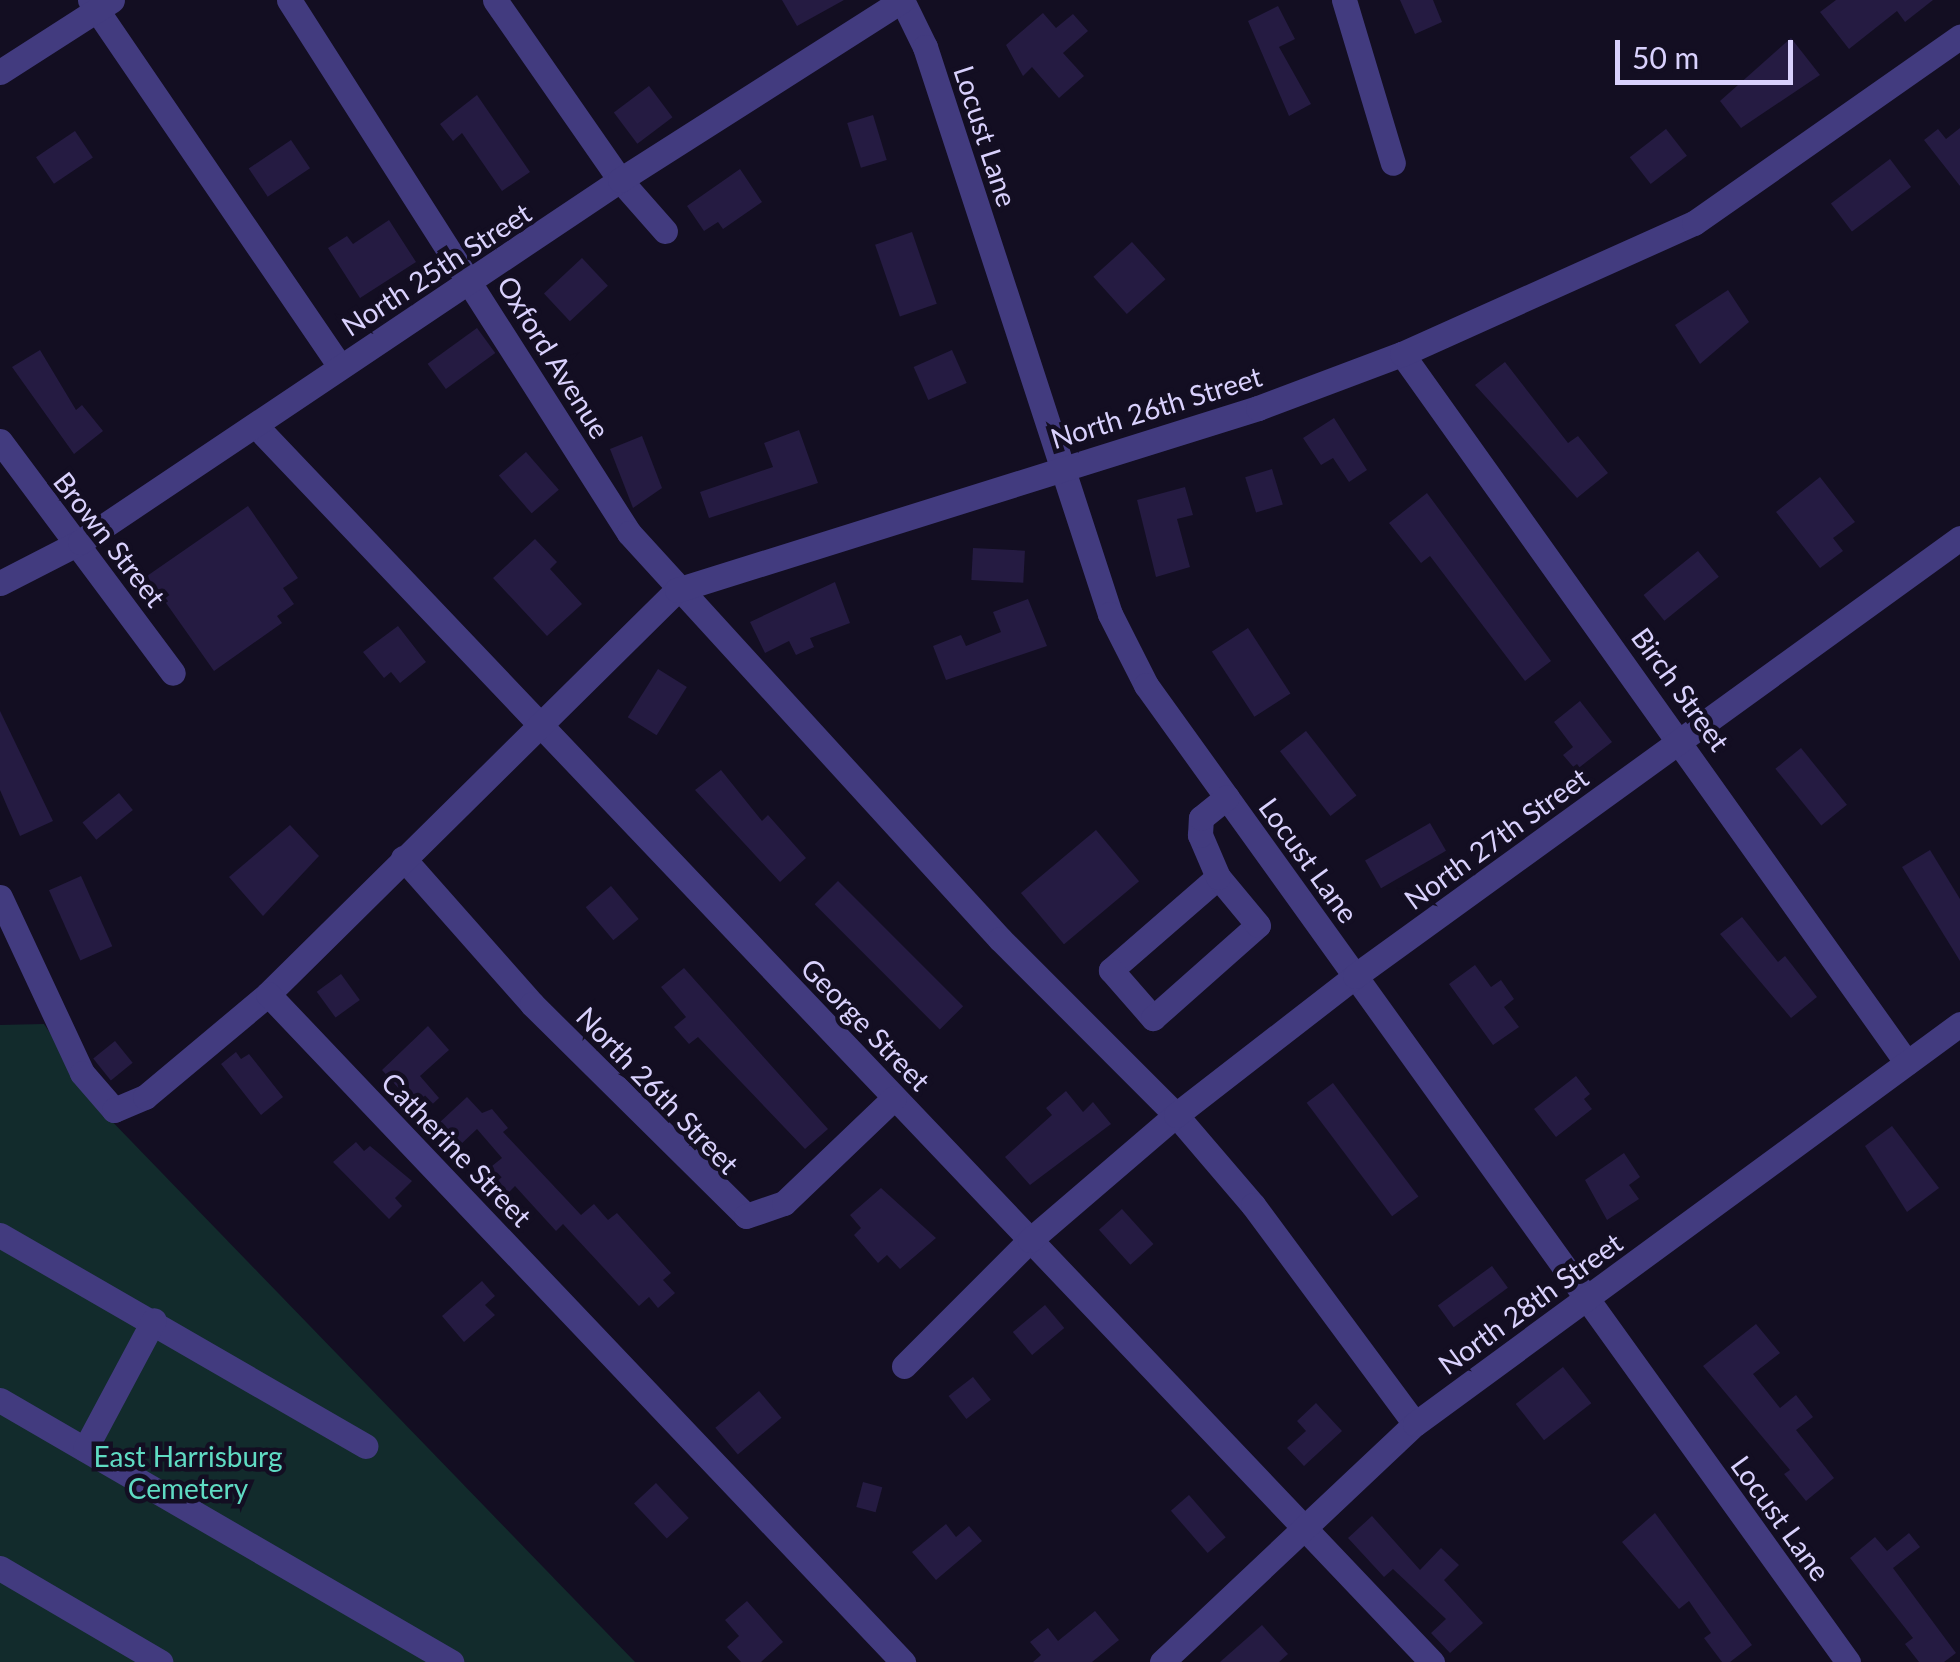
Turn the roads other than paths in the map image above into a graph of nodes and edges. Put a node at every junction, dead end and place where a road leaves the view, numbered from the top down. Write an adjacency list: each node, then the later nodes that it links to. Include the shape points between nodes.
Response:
1 (289, 0): 11 (street, Oxford Avenue)
2 (495, 0): 9 (street)
3 (902, 0): 9 (street, North 25th Street); 16 (street, Locust Lane, via 925,47)
4 (1344, 0): 8 (street)
5 (100, 4): 7 (street); 13 (street)
6 (1960, 36): 12 (street, North 26th Street, via 1694,223)
7 (0, 72)
8 (1394, 163)
9 (620, 180): 10 (street); 11 (street, North 25th Street)
10 (665, 231)
11 (473, 284): 13 (street, North 25th Street); 20 (street, Oxford Avenue, via 629,533)
12 (1402, 354): 16 (street, North 26th Street, via 1258,408); 23 (street, Birch Street)
13 (340, 367): 14 (street, North 25th Street)
14 (257, 428): 18 (street, North 25th Street); 22 (street, George Street)
15 (0, 440): 18 (street, Brown Street)
16 (1064, 467): 20 (street, North 26th Street); 24 (street, Locust Lane, via 1110,614 1146,684)
17 (1960, 538): 23 (street, North 27th Street)
18 (80, 542): 19 (street, North 25th Street); 21 (street, Brown Street)
19 (0, 582)
20 (677, 590): 22 (street, North 26th Street); 33 (street, via 1000,939)
21 (173, 673)
22 (536, 722): 25 (street, North 26th Street); 32 (street, George Street)
23 (1682, 740): 28 (street, North 27th Street); 31 (street, Birch Street)
24 (1227, 797): 26 (street, via 1201,818 1200,835); 28 (street, Locust Lane)
25 (402, 858): 29 (street, North 26th Street); 32 (street, North 26th Street, via 532,1004 746,1216 784,1203)
26 (1218, 878): 26 (street, via 1258,925 1153,1018 1111,970)
27 (0, 897): 29 (street, via 59,1033 114,1110 145,1097)
28 (1355, 976): 33 (street, North 27th Street); 36 (street, Locust Lane)
29 (268, 994): 47 (street, Catherine Street)
30 (1960, 1024): 31 (street, North 28th Street)
31 (1907, 1063): 36 (street, North 28th Street)
32 (894, 1098): 35 (street, George Street)
33 (1176, 1115): 35 (street, North 27th Street); 40 (street, via 1253,1205)
34 (0, 1235): 37 (street)
35 (1030, 1240): 38 (street, North 27th Street); 43 (street, George Street)
36 (1586, 1299): 40 (street, North 28th Street); 50 (street, Locust Lane)
37 (154, 1320): 41 (street); 42 (street)
38 (904, 1366)
39 (0, 1400): 42 (street)
40 (1415, 1424): 43 (street, North 28th Street)
41 (366, 1446)
42 (85, 1449): 46 (street)
43 (1304, 1526): 48 (street, North 28th Street); 49 (street, George Street)
44 (0, 1568): 45 (street)
45 (149, 1659)
46 (452, 1662)
47 (903, 1662)
48 (1162, 1662)
49 (1432, 1662)
50 (1848, 1662)

